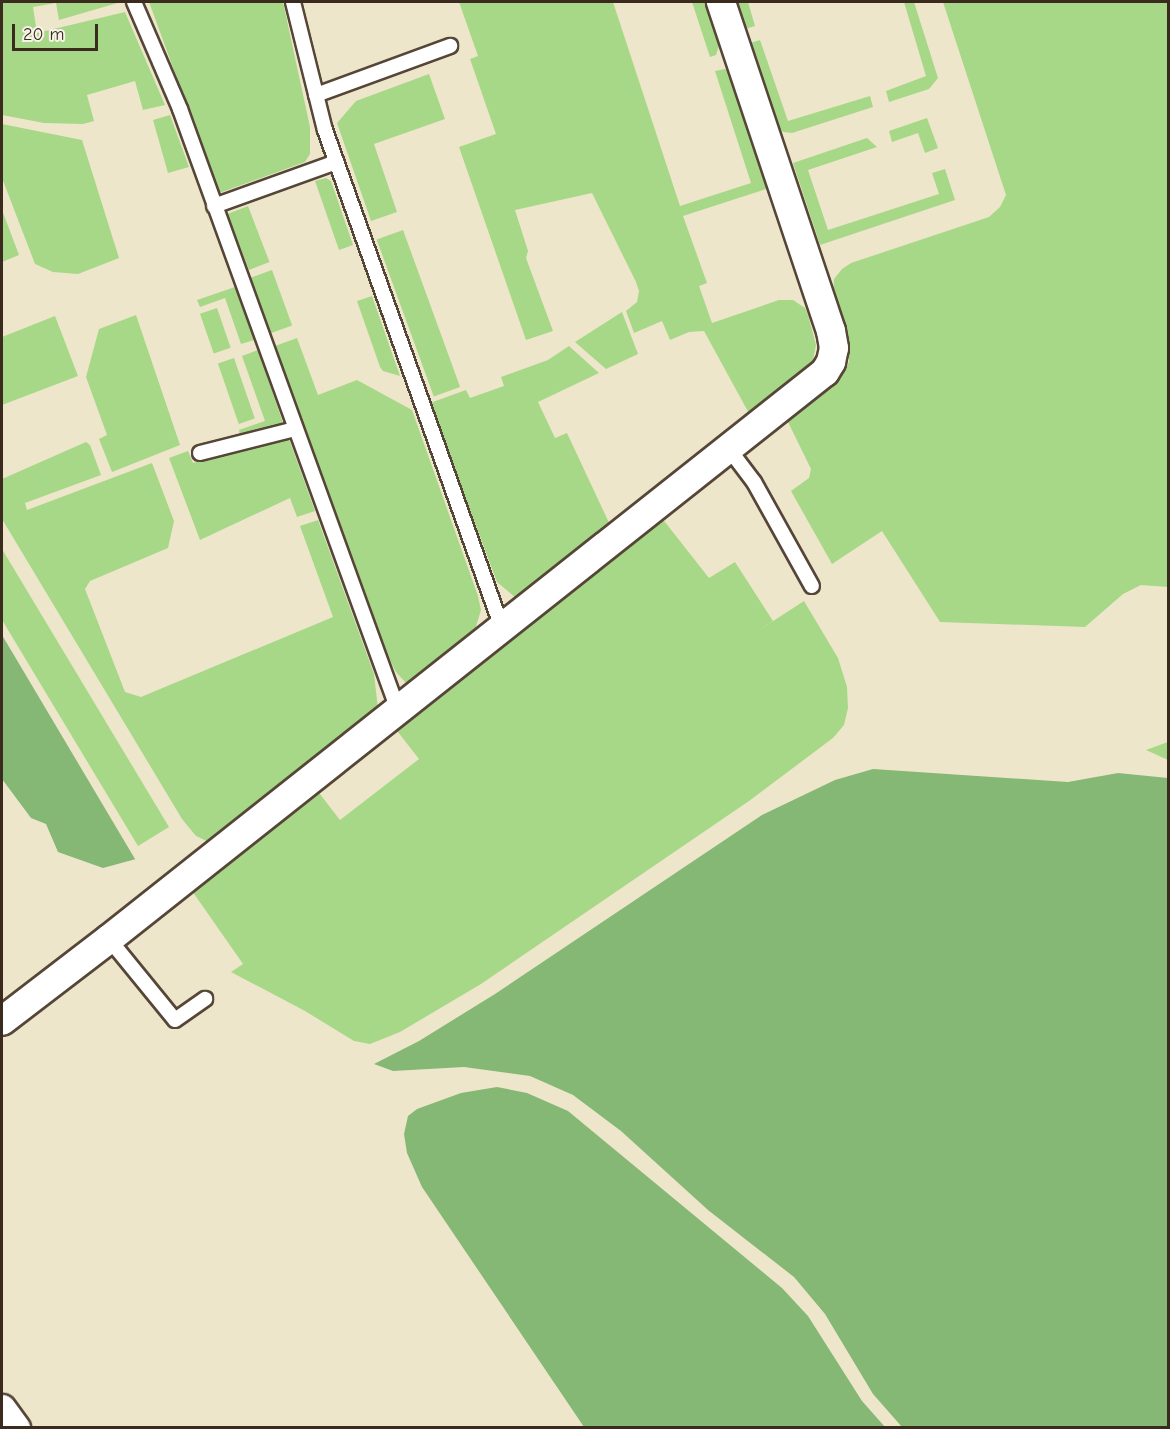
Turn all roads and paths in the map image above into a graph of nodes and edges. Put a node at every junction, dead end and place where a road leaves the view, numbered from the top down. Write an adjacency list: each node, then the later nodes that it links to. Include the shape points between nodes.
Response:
1 (134, 2): 7 (lane, via 180,109)
2 (293, 2): 5 (lane)
3 (721, 2): 9 (street, via 834,348 825,372)
4 (450, 46): 5 (lane)
5 (316, 95): 6 (lane)
6 (336, 162): 7 (lane); 12 (lane)
7 (214, 206): 8 (lane)
8 (295, 429): 10 (lane); 13 (lane)
9 (729, 449): 11 (lane, via 754,482); 12 (street)
10 (200, 453)
11 (812, 586)
12 (502, 628): 13 (street)
13 (398, 710): 14 (street)
14 (109, 939): 15 (lane, via 175,1020); 16 (street)
15 (205, 999)
16 (2, 1021)
17 (2, 1408): 18 (street)
18 (16, 1428)

